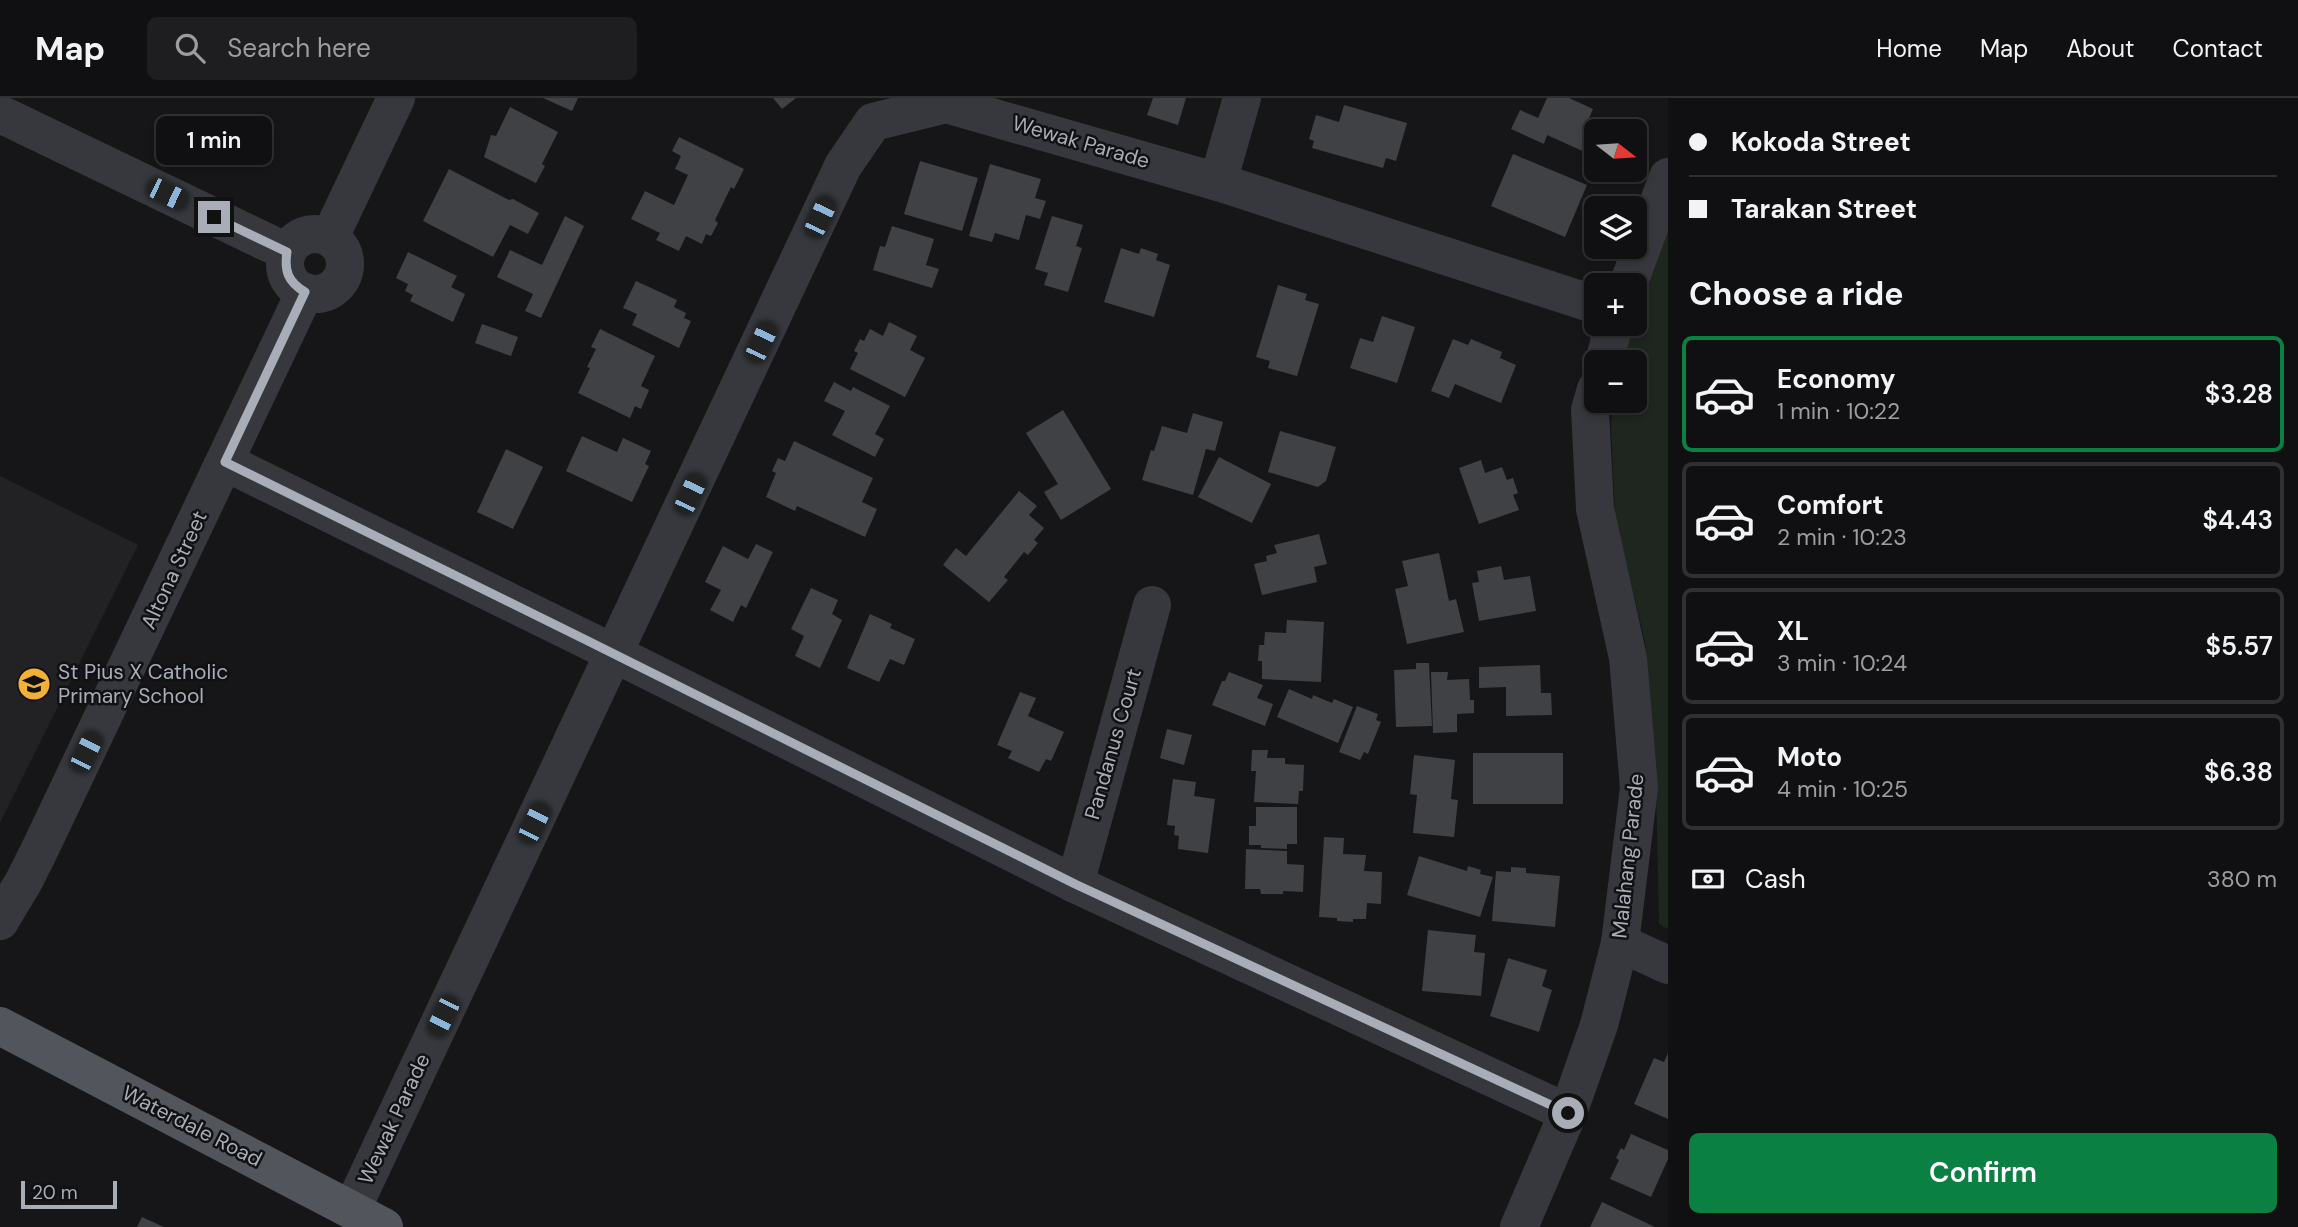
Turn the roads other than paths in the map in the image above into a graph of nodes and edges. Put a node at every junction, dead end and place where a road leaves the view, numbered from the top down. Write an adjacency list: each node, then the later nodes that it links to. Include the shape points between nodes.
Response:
1 (396, 98): 6 (street)
2 (1242, 98): 5 (street)
3 (0, 114): 7 (street)
4 (1668, 177): 8 (street)
5 (1218, 181): 10 (street, Wewak Parade); 14 (street, Wewak Parade, via 946,104 873,122 843,166)
6 (330, 237): 7 (street, via 306,235); 9 (street, via 344,254 343,276 327,291)
7 (287, 252): 9 (street, via 288,276)
8 (1632, 273)
9 (305, 292): 12 (street, Altona Street)
10 (1584, 301)
11 (1590, 413): 17 (street, Malahang Parade, via 1595,509 1628,658 1639,788)
12 (225, 462): 14 (street); 16 (street, Altona Street, via 40,849)
13 (1152, 605): 15 (street, Pandanus Court)
14 (615, 654): 15 (street); 21 (street, Wewak Parade)
15 (1075, 884): 20 (street)
16 (0, 921)
17 (1620, 943): 18 (street); 20 (street, Malahang Parade, via 1599,1025)
18 (1668, 965)
19 (0, 1026): 21 (main road, Waterdale Road)
20 (1568, 1113): 23 (street, Malahang Parade)
21 (352, 1209): 22 (main road, Waterdale Road)
22 (384, 1227)
23 (1519, 1227)

